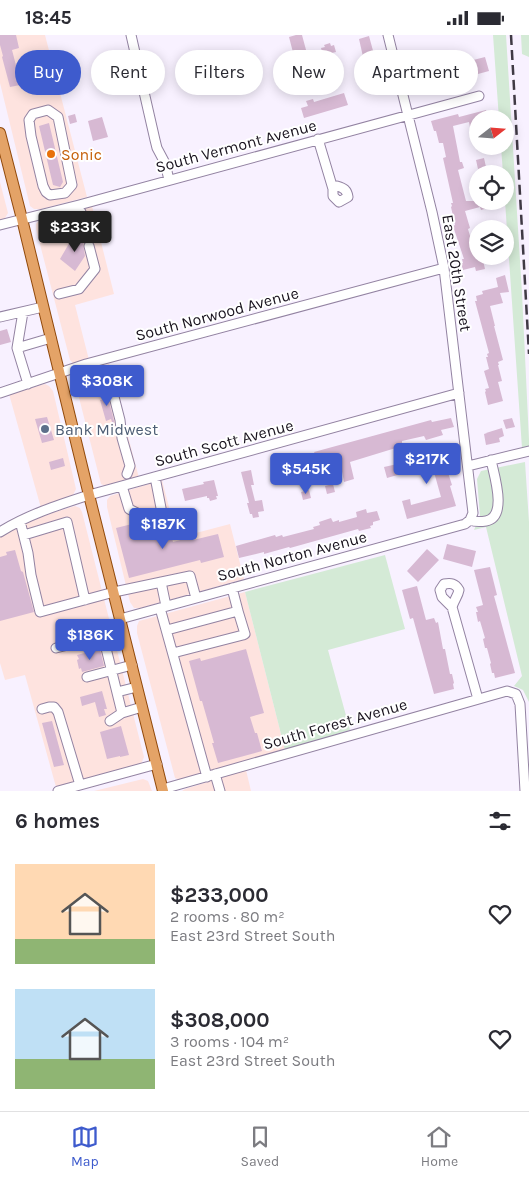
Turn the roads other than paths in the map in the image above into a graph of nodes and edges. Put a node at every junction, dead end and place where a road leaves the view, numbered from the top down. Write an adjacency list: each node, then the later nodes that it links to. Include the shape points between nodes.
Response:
1 (131, 35): 7 (street, via 155,140)
2 (388, 35): 4 (street, East 20th Street)
3 (479, 96): 4 (street, South Vermont Avenue)
4 (408, 115): 6 (street, South Vermont Avenue); 15 (street, East 20th Street)
5 (0, 133): 11 (main road)
6 (318, 139): 7 (street, South Vermont Avenue); 8 (street)
7 (169, 180): 11 (street, South Vermont Avenue)
8 (333, 189)
9 (46, 192): 9 (street, via 50,195 65,193 72,185 58,117 48,110 33,114 29,120)
10 (81, 212): 13 (street)
11 (22, 219): 12 (street, South Vermont Avenue); 17 (main road)
12 (0, 225)
13 (86, 233)
14 (90, 246): 16 (street, via 95,269 79,289)
15 (444, 268): 22 (street, South Norwood Avenue); 26 (street, East 20th Street)
16 (59, 294)
17 (43, 307): 18 (street); 20 (main road)
18 (23, 312): 19 (street); 21 (street)
19 (0, 317)
20 (51, 338): 21 (street); 22 (main road)
21 (17, 348): 24 (street)
22 (60, 374): 24 (street, South Norwood Avenue); 33 (main road)
23 (96, 374): 30 (street, via 111,385 130,466)
24 (28, 384): 25 (street, South Norwood Avenue)
25 (0, 393)
26 (459, 393): 29 (street, East 20th Street); 31 (street, South Scott Avenue)
27 (529, 451): 28 (street)
28 (491, 460): 29 (street); 34 (street, South Norton Avenue, via 498,494 497,512 489,520)
29 (468, 466): 34 (street, East 20th Street, via 473,513)
30 (127, 474)
31 (155, 477): 32 (street, South Scott Avenue); 32 (street, via 161,515 145,517 130,509)
32 (122, 486): 33 (street, South Scott Avenue)
33 (89, 495): 35 (street, South Scott Avenue); 40 (main road)
34 (470, 520): 39 (street, South Norton Avenue)
35 (20, 521): 36 (street, South Scott Avenue); 37 (street)
36 (0, 532)
37 (24, 535): 42 (street, via 67,522); 42 (street, via 40,612)
38 (161, 582): 40 (street); 41 (street, via 190,576); 43 (street)
39 (232, 588): 41 (street, South Norton Avenue); 45 (street)
40 (114, 592): 42 (street); 46 (main road)
41 (196, 598): 43 (street, South Norton Avenue)
42 (85, 600)
43 (163, 607): 46 (street, South Norton Avenue); 47 (street)
44 (452, 607): 57 (street)
45 (238, 611): 47 (street); 51 (street, via 245,634)
46 (120, 619): 48 (main road)
47 (167, 630): 51 (street)
48 (123, 631): 49 (street); 52 (main road)
49 (103, 637): 50 (street); 53 (street)
50 (56, 648)
51 (173, 653): 63 (street)
52 (132, 665): 53 (street); 55 (main road)
53 (111, 670): 54 (street); 56 (street)
54 (86, 677)
55 (137, 687): 56 (street); 58 (main road)
56 (117, 692): 60 (street)
57 (478, 699): 63 (street, South Forest Avenue); 68 (street, South Forest Avenue, via 507,691 516,694 520,703)
58 (142, 707): 60 (street); 62 (main road)
59 (42, 709): 64 (street, via 54,707 58,712)
60 (122, 713): 61 (street)
61 (110, 721)
62 (157, 764): 64 (street); 65 (main road)
63 (211, 775): 65 (street, South Forest Avenue); 67 (street)
64 (80, 785): 66 (street)
65 (163, 790)
66 (58, 791)
67 (220, 791)
68 (525, 791)

